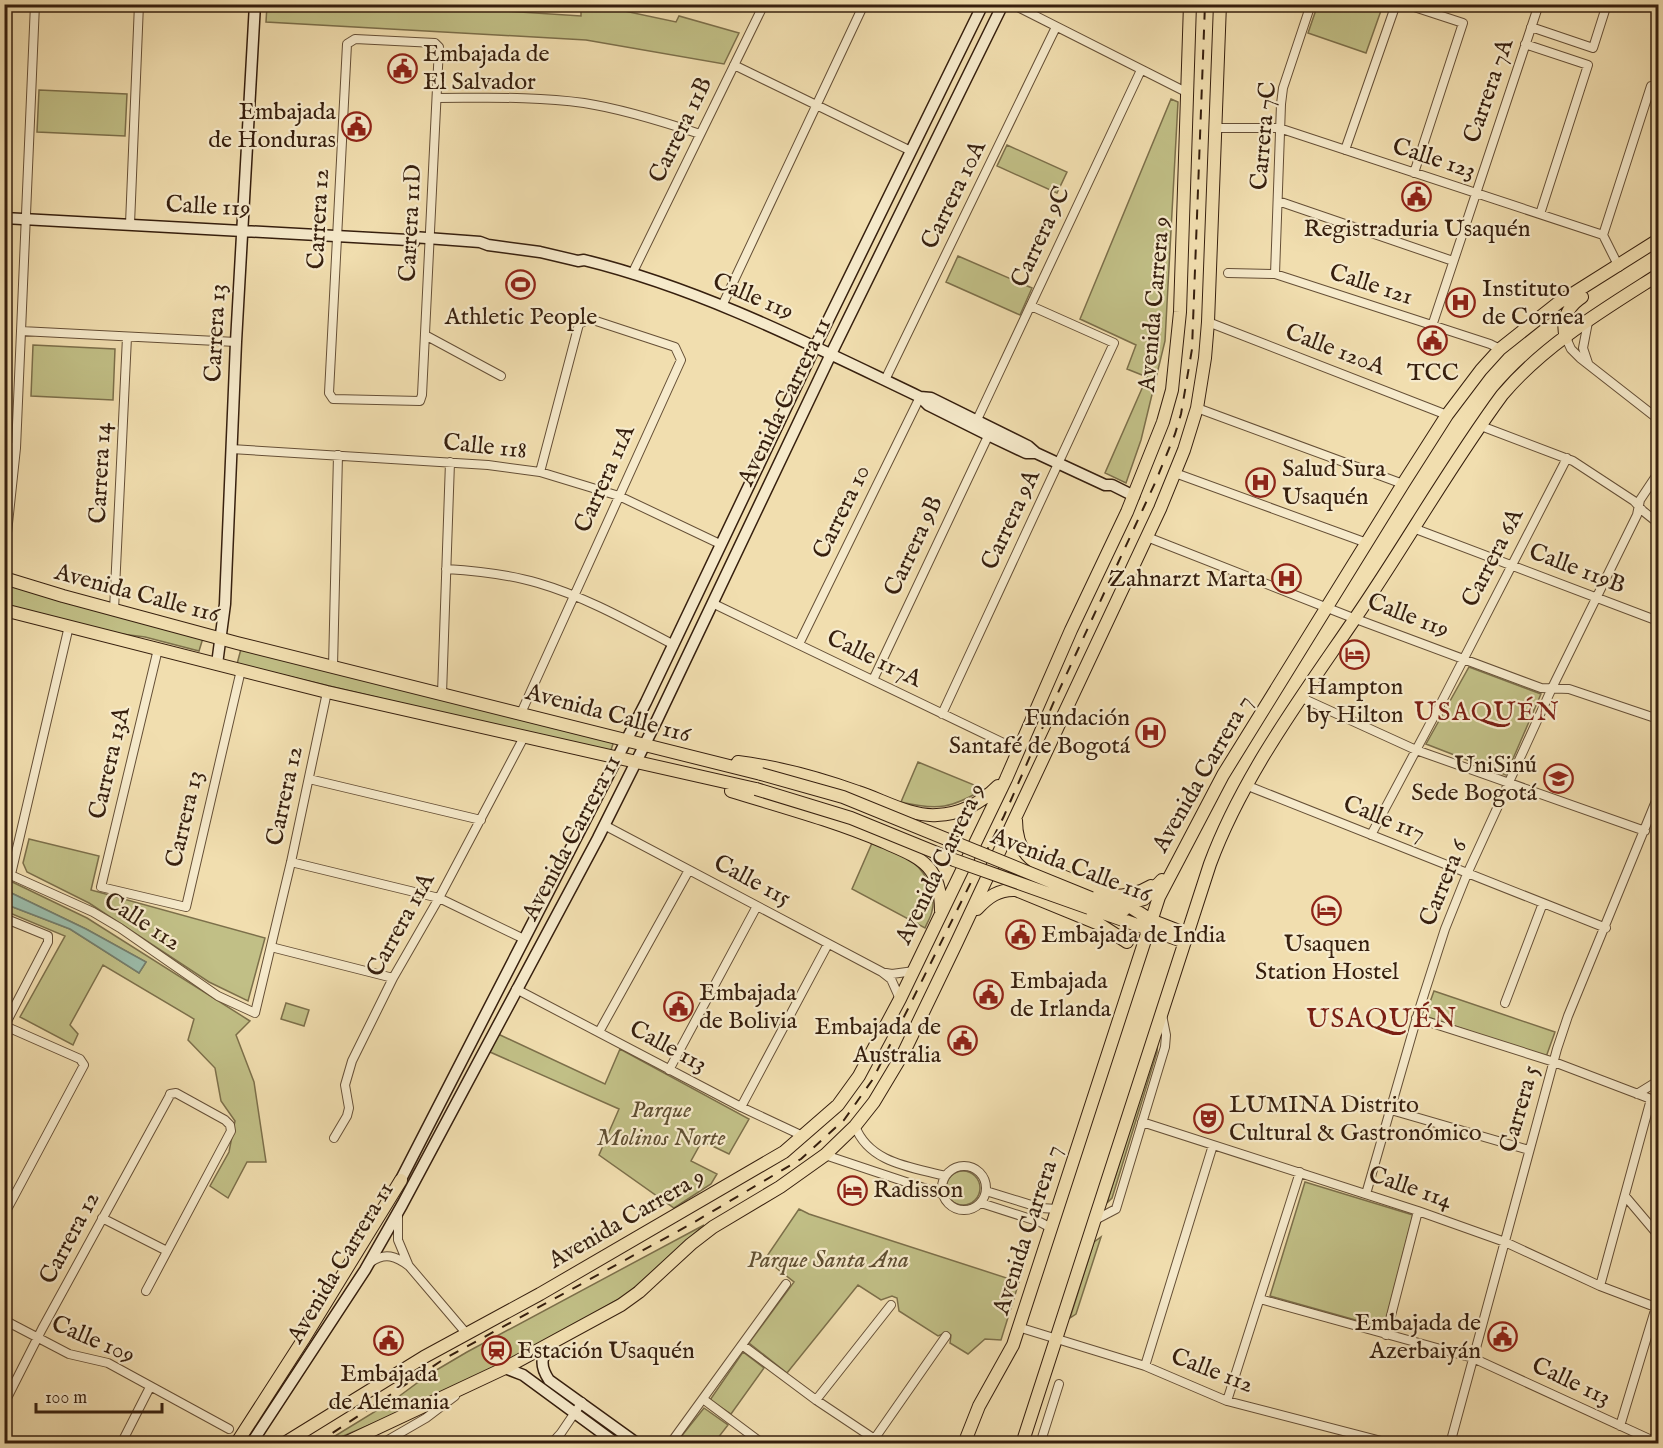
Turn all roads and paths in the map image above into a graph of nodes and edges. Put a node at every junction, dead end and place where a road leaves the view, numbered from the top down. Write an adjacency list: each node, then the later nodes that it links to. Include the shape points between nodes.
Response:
1 (34, 4): 36 (street)
2 (139, 4): 37 (street)
3 (255, 4): 38 (main road, Carrera 13)
4 (764, 4): 20 (street, Carrera 11B)
5 (864, 4): 25 (street)
6 (983, 4): 30 (main road, Avenida Carrera 11)
7 (1004, 4): 62 (main road, Avenida Carrera 11)
8 (1012, 4): 16 (street)
9 (1190, 4): 23 (main road, Avenida Carrera 9)
10 (1220, 4): 26 (main road, Avenida Carrera 9)
11 (1311, 4): 27 (street, Carrera 7C, via 1283,88)
12 (1396, 4): 29 (street)
13 (1405, 4): 31 (street, via 1463,23)
14 (1539, 4): 17 (street, Carrera 7A)
15 (1607, 4): 17 (street, via 1593,48)
16 (1056, 27): 21 (street); 65 (street, Carrera 10A)
17 (1531, 27): 18 (street, Carrera 7A)
18 (1526, 44): 32 (street, Carrera 7A); 34 (street, via 1588,65)
19 (439, 47): 24 (street, Carrera 11D); 39 (street, Carrera 12, via 435,43 355,39 347,44)
20 (735, 65): 25 (street); 28 (street, Carrera 11B)
21 (1142, 70): 23 (street); 51 (street, Carrera 9C)
22 (1655, 87): 40 (street)
23 (1188, 93): 86 (main road, Avenida Carrera 9, via 1174,373 1163,422)
24 (437, 98): 28 (street, via 585,103); 42 (street, Carrera 11D)
25 (817, 105): 30 (street); 50 (street)
26 (1216, 128): 27 (street, Calle 123); 52 (main road, Avenida Carrera 9)
27 (1279, 128): 29 (street, Calle 123); 33 (street, Carrera 7C)
28 (700, 134): 46 (street, Carrera 11B)
29 (1345, 150): 31 (street, Calle 123)
30 (911, 151): 60 (main road, Avenida Carrera 11)
31 (1414, 173): 32 (street, Calle 123)
32 (1476, 193): 34 (street, Calle 123); 44 (street, Carrera 7A)
33 (1278, 201): 44 (street); 48 (street, Carrera 7C)
34 (1540, 214): 40 (street, Calle 123)
35 (4, 218): 36 (main road, Calle 119)
36 (26, 219): 37 (main road, Calle 119); 55 (street)
37 (130, 224): 38 (main road, Calle 119)
38 (243, 230): 39 (main road, Calle 119); 59 (main road, Carrera 13)
39 (338, 235): 42 (main road, Calle 119); 67 (street, Carrera 12, via 329,393 333,399)
40 (1603, 235): 45 (street)
41 (1659, 240): 43 (main road, Avenida Carrera 7)
42 (429, 241): 46 (main road, Calle 119, via 540,252 626,275); 56 (street, Carrera 11D)
43 (1640, 252): 45 (main road, Avenida Carrera 7); 58 (main road, via 1573,303 1564,324)
44 (1454, 261): 54 (street, Carrera 7A)
45 (1619, 267): 61 (main road, Avenida Carrera 7, via 1558,303)
46 (632, 273): 50 (main road, Calle 119)
47 (1228, 273): 48 (street, Calle 121)
48 (1275, 274): 54 (street, Calle 121)
49 (1659, 275): 53 (main road, Avenida Carrera 7)
50 (722, 306): 60 (main road, Calle 119)
51 (1031, 306): 71 (street, Carrera 9C); 80 (street, Carrera 9A, via 1114,343)
52 (1208, 322): 68 (main road, Avenida Carrera 9); 69 (street, Calle 120A)
53 (1588, 322): 58 (main road, Avenida Carrera 7); 63 (street, via 1583,348)
54 (1432, 326): 61 (street, Calle 121)
55 (21, 331): 57 (street); 75 (street)
56 (425, 335): 64 (street); 67 (street, Carrera 11D)
57 (127, 337): 59 (street); 102 (street, Carrera 14)
58 (1566, 338): 63 (street, via 1571,350); 72 (main road, Avenida Carrera 7, via 1514,381)
59 (236, 342): 76 (main road, Carrera 13)
60 (815, 347): 62 (main road, Calle 119); 92 (main road, Avenida Carrera 11)
61 (1500, 349): 69 (main road, Avenida Carrera 7)
62 (831, 354): 65 (main road, Calle 119); 99 (main road, Avenida Carrera 11)
63 (1589, 364): 70 (street)
64 (501, 376)
65 (885, 381): 66 (main road, Calle 119)
66 (920, 397): 71 (main road, Calle 119, via 931,398); 107 (street, Carrera 10)
67 (420, 400)
68 (1197, 408): 82 (main road, Avenida Carrera 9); 84 (street)
69 (1448, 415): 84 (main road, Avenida Carrera 7)
70 (1659, 419)
71 (975, 424): 73 (main road, Calle 119)
72 (1481, 426): 78 (street); 89 (main road, Avenida Carrera 7)
73 (990, 431): 80 (main road, Calle 119, via 1028,446); 114 (street, Carrera 9B)
74 (4, 447): 75 (street)
75 (16, 448): 93 (street)
76 (231, 449): 77 (street, Calle 118); 106 (main road, Carrera 13)
77 (338, 455): 79 (street, Calle 118); 112 (street)
78 (1567, 458): 87 (street); 94 (street, Carrera 6A)
79 (450, 462): 81 (street, Calle 118); 95 (street)
80 (1058, 464): 86 (main road, Calle 119, via 1112,485); 120 (street, Carrera 9A)
81 (540, 472): 85 (street, Calle 118); 85 (street, Carrera 11A, via 579,324 590,319 675,347 681,360)
82 (1175, 473): 90 (main road, Avenida Carrera 9); 91 (street)
83 (1659, 473): 87 (street, Carrera 6)
84 (1403, 484): 91 (main road, Avenida Carrera 7)
85 (619, 496): 92 (street, Calle 118); 97 (street, Carrera 11A)
86 (1133, 499): 125 (main road, Avenida Carrera 9)
87 (1639, 507): 88 (street); 98 (street, Carrera 6)
88 (1659, 523)
89 (1413, 528): 94 (street, Calle 119B); 103 (main road, Avenida Carrera 7)
90 (1147, 537): 100 (street, Calle 119); 136 (main road, Avenida Carrera 9)
91 (1367, 543): 100 (main road, Avenida Carrera 7)
92 (720, 544): 108 (main road, Avenida Carrera 11)
93 (4, 561)
94 (1512, 565): 98 (street, Calle 119B); 110 (street, Carrera 6A)
95 (446, 569): 97 (street, via 510,576); 117 (street)
96 (4, 578): 102 (main road, Avenida Calle 116)
97 (574, 596): 108 (street); 119 (street, Carrera 11A)
98 (1596, 597): 104 (street, Calle 119B); 115 (street, Carrera 6)
99 (712, 603): 107 (street, Calle 117A); 124 (main road, Avenida Carrera 11)
100 (1328, 608): 103 (street, Calle 119); 141 (main road, Avenida Carrera 7, via 1223,775)
101 (4, 610): 105 (main road, Avenida Calle 116)
102 (114, 610): 106 (main road, Avenida Calle 116)
103 (1355, 618): 110 (street, Calle 119); 118 (main road, Avenida Carrera 7)
104 (1659, 621)
105 (69, 626): 109 (main road, Avenida Calle 116); 144 (street)
106 (221, 638): 111 (main road, Carrera 13); 112 (main road, Avenida Calle 116)
107 (799, 644): 114 (street, Calle 117A)
108 (674, 645): 123 (main road, Avenida Carrera 11)
109 (158, 649): 111 (main road, Avenida Calle 116); 152 (street, Carrera 13A, via 101,887)
110 (1463, 659): 115 (street, Calle 119, via 1541,688); 126 (street, Carrera 6A)
111 (217, 664): 113 (main road, Avenida Calle 116)
112 (333, 667): 117 (main road, Avenida Calle 116)
113 (241, 670): 116 (main road, Avenida Calle 116); 152 (street, Carrera 13)
114 (873, 680): 120 (street, Calle 117A)
115 (1552, 688): 121 (street, Calle 119, via 1569,689); 133 (street, Carrera 6)
116 (327, 692): 122 (main road, Avenida Calle 116); 131 (street, Carrera 12)
117 (442, 694): 119 (main road, Avenida Calle 116)
118 (1302, 698): 126 (street); 134 (main road, Avenida Carrera 7)
119 (521, 713): 123 (main road, Avenida Calle 116)
120 (942, 714): 125 (street, Calle 117A)
121 (1659, 719)
122 (524, 737): 128 (main road, Avenida Calle 116); 137 (street, Carrera 11A)
123 (626, 741): 124 (main road, Avenida Calle 116); 128 (main road, Avenida Carrera 11)
124 (644, 745): 127 (main road, Avenida Calle 116); 129 (main road, Avenida Carrera 11)
125 (1018, 750): 132 (main road, Avenida Carrera 9)
126 (1416, 750): 133 (street); 140 (street, Carrera 6A)
127 (688, 757): 132 (main road, via 803,774 931,815 969,807); 147 (main road, Avenida Calle 116, bridge, via 843,797)
128 (617, 758): 129 (main road, Avenida Calle 116); 159 (main road, Avenida Carrera 11)
129 (635, 762): 130 (main road, Avenida Calle 116); 138 (main road, Avenida Carrera 11)
130 (680, 772): 147 (main road, Avenida Calle 116, bridge, via 756,789 851,818 954,860); 153 (main road, via 840,825 908,853 929,868 935,878)
131 (309, 779): 137 (street); 142 (street, Carrera 12)
132 (1006, 779): 153 (main road, Avenida Carrera 9)
133 (1508, 783): 139 (street); 145 (street, Carrera 6)
134 (1248, 786): 140 (street, Calle 117); 158 (main road, Avenida Carrera 7, via 1216,846)
135 (1659, 796): 139 (street, Carrera 5)
136 (1016, 817): 151 (main road, via 1019,842 1027,855); 155 (main road, Avenida Carrera 9)
137 (481, 820): 146 (street, Carrera 11A)
138 (604, 825): 143 (street, Calle 115); 167 (main road, Avenida Carrera 11)
139 (1645, 831): 157 (street, Carrera 5)
140 (1371, 835): 145 (street, Calle 117)
141 (1179, 857): 149 (main road, via 1147,896); 151 (main road, via 1157,881); 156 (main road, Avenida Carrera 7)
142 (291, 862): 146 (street); 162 (street, Carrera 12)
143 (689, 870): 150 (street, Calle 115); 174 (street)
144 (8, 873): 171 (street, Calle 112, via 93,912 218,996)
145 (1467, 874): 148 (street, Calle 117); 172 (street, Carrera 6)
146 (439, 898): 159 (street); 166 (street, Carrera 11A)
147 (1090, 903): 151 (main road, Avenida Calle 116)
148 (1543, 903): 157 (street, Calle 117); 169 (street)
149 (1126, 905): 151 (main road); 156 (main road)
150 (757, 906): 161 (street, Calle 115); 176 (street)
151 (1111, 906): 156 (main road, Avenida Calle 116); 160 (main road)
152 (186, 907)
153 (942, 912): 164 (main road, Avenida Carrera 9)
154 (4, 918): 173 (street, via 48,936)
155 (969, 919): 160 (main road, via 989,897 1005,890 1016,891 1099,924); 184 (main road, Avenida Carrera 9, via 904,1052)
156 (1150, 925): 158 (main road, Avenida Calle 116); 163 (main road, Avenida Carrera 7)
157 (1606, 928): 175 (street, Carrera 5, via 1568,1016)
158 (1186, 938): 170 (main road, Avenida Carrera 7)
159 (524, 939): 192 (main road, Avenida Carrera 11)
160 (1127, 942): 163 (main road)
161 (828, 944): 165 (street, Calle 115); 180 (street)
162 (271, 947): 166 (street); 171 (street, Carrera 12)
163 (1136, 966): 199 (main road, Avenida Carrera 7)
164 (914, 971): 165 (street, Calle 115); 168 (main road, Avenida Carrera 9)
165 (882, 972): 168 (street, Calle 115, via 891,979)
166 (393, 978): 186 (street, Carrera 11A, via 352,1061 345,1085 347,1116)
167 (516, 989): 174 (street, Calle 113); 198 (main road, Avenida Carrera 11)
168 (900, 999): 185 (main road, Avenida Carrera 9, via 859,1077 838,1105)
169 (1505, 1003)
170 (1162, 1012): 183 (street, via 1166,1039); 203 (main road, Avenida Carrera 7)
171 (255, 1013)
172 (1416, 1018): 175 (street); 182 (street, Carrera 6)
173 (5, 1026): 201 (street, via 84,1063)
174 (599, 1032): 176 (street, Calle 113)
175 (1554, 1062): 178 (street); 188 (street, Carrera 5)
176 (669, 1070): 180 (street, Calle 113)
177 (1659, 1081): 178 (street)
178 (1636, 1094): 179 (street)
179 (1651, 1099): 181 (street); 196 (street)
180 (741, 1107): 185 (street, Calle 113)
181 (1659, 1108)
182 (1391, 1110): 188 (street); 195 (street, Carrera 6)
183 (1142, 1122): 187 (street, Calle 114); 203 (street, via 1116,1209)
184 (855, 1126): 189 (main road, Avenida Carrera 9); 191 (street, via 866,1145 885,1160)
185 (803, 1136): 218 (main road, Avenida Carrera 9, via 784,1152 675,1217)
186 (334, 1138)
187 (1213, 1145): 190 (street, Calle 114); 226 (street)
188 (1529, 1149): 206 (street, Carrera 5)
189 (825, 1155): 194 (street); 223 (main road, Avenida Carrera 9, via 780,1188 713,1227 630,1299)
190 (1300, 1172): 195 (street, Calle 114); 213 (street)
191 (945, 1176): 193 (street, via 955,1168 974,1169 983,1178); 194 (street)
192 (401, 1180): 241 (main road); 241 (main road, Avenida Carrera 11, via 370,1240 280,1383)
193 (986, 1191): 197 (street); 199 (street)
194 (942, 1194): 197 (street, via 949,1205 960,1210)
195 (1366, 1194): 200 (street, Calle 114)
196 (1625, 1196): 205 (street); 211 (street)
197 (981, 1203): 204 (street)
198 (402, 1205): 208 (street, via 397,1222 398,1240); 209 (main road, Avenida Carrera 11)
199 (1057, 1209): 204 (main road, Avenida Carrera 7)
200 (1418, 1211): 206 (street, Calle 114); 219 (street)
201 (4, 1215)
202 (102, 1218): 207 (street); 207 (street, Carrera 12, via 168,1096 180,1094 231,1128); 221 (street, Carrera 12)
203 (1094, 1221): 222 (main road, Avenida Carrera 7)
204 (1051, 1228): 217 (main road, Avenida Carrera 7)
205 (1659, 1234)
206 (1505, 1242): 211 (street, Calle 114); 225 (street, Carrera 5)
207 (167, 1251): 212 (street)
208 (409, 1266): 209 (street, via 386,1255); 218 (street)
209 (366, 1268): 242 (main road, Avenida Carrera 11)
210 (786, 1284): 224 (street)
211 (1600, 1286): 215 (street, Calle 114)
212 (146, 1291)
213 (1260, 1299): 219 (street, Calle 113); 233 (street)
214 (891, 1305): 232 (street)
215 (1657, 1307): 237 (street)
216 (4, 1320): 221 (street, Calle 109)
217 (1018, 1327): 222 (street, Calle 112); 251 (main road, Avenida Carrera 7, via 1013,1345)
218 (466, 1333): 243 (main road, Avenida Carrera 9)
219 (1386, 1335): 225 (street, Calle 113)
220 (946, 1336): 239 (street)
221 (38, 1338): 230 (street, Calle 109, via 69,1354 108,1363); 235 (street, Carrera 12)
222 (1054, 1338): 226 (street, Calle 112); 252 (main road, Avenida Carrera 7)
223 (552, 1343): 227 (main road, Avenida Carrera 9); 234 (main road, via 542,1357 545,1374)
224 (742, 1345): 231 (street); 232 (street)
225 (1473, 1358): 237 (street, Calle 113); 255 (street, Carrera 5)
226 (1145, 1366): 233 (street, Calle 112)
227 (505, 1368): 228 (main road, Avenida Carrera 9); 236 (main road, via 524,1375)
228 (471, 1384): 244 (main road, Avenida Carrera 9); 245 (street, via 426,1418)
229 (1059, 1384): 253 (street)
230 (150, 1387): 238 (street, Calle 109); 240 (street)
231 (703, 1399): 249 (street); 250 (street)
232 (816, 1400): 239 (street)
233 (1227, 1401): 254 (street, Calle 112)
234 (582, 1402): 236 (street); 248 (main road)
235 (4, 1404)
236 (574, 1413): 246 (street); 247 (main road)
237 (1620, 1426): 256 (street, Calle 113)
238 (229, 1429)
239 (879, 1441)
240 (121, 1443)
241 (237, 1443)
242 (251, 1443)
243 (283, 1443)
244 (343, 1443)
245 (381, 1443)
246 (551, 1443)
247 (617, 1443)
248 (638, 1443)
249 (670, 1443)
250 (763, 1443)
251 (964, 1443)
252 (1022, 1443)
253 (1040, 1443)
254 (1393, 1443)
255 (1450, 1443)
256 (1659, 1443)

